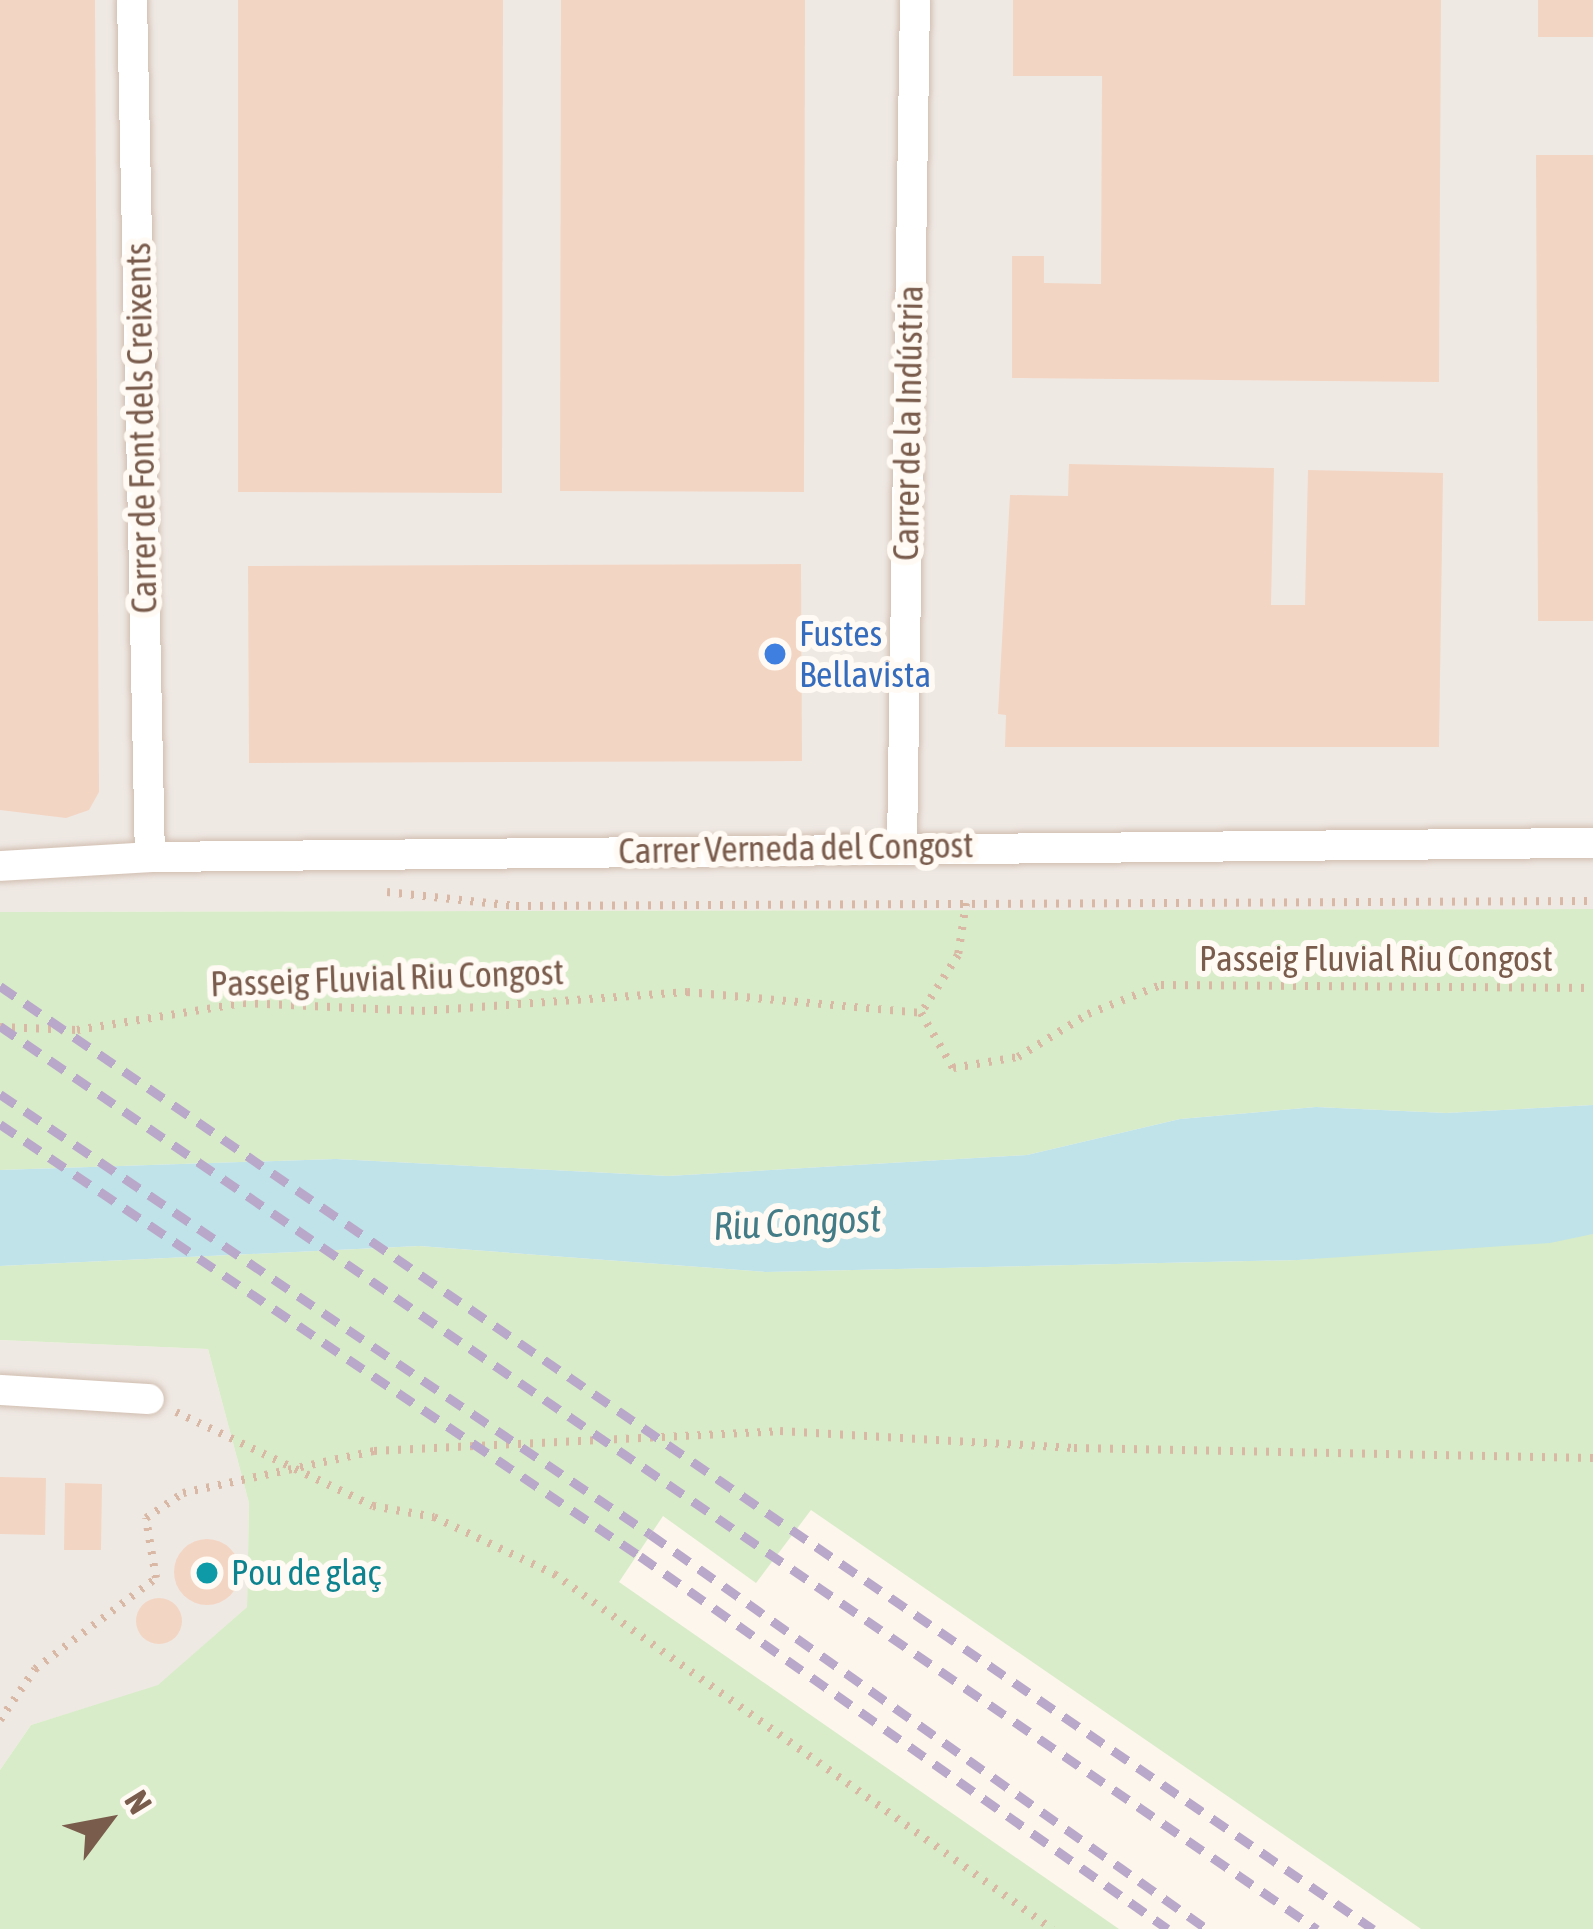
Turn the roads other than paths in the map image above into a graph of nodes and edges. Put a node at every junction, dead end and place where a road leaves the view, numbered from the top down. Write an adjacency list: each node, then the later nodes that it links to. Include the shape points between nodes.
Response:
1 (132, 0): 5 (street, Carrer de Font dels Creixents)
2 (915, 0): 4 (street, Carrer de la Indústria)
3 (1593, 842): 4 (street, Carrer Verneda del Congost)
4 (902, 845): 5 (street, Carrer Verneda del Congost)
5 (150, 857): 6 (street, Carrer Verneda del Congost)
6 (0, 866)
7 (0, 1390): 8 (street)
8 (149, 1400)

